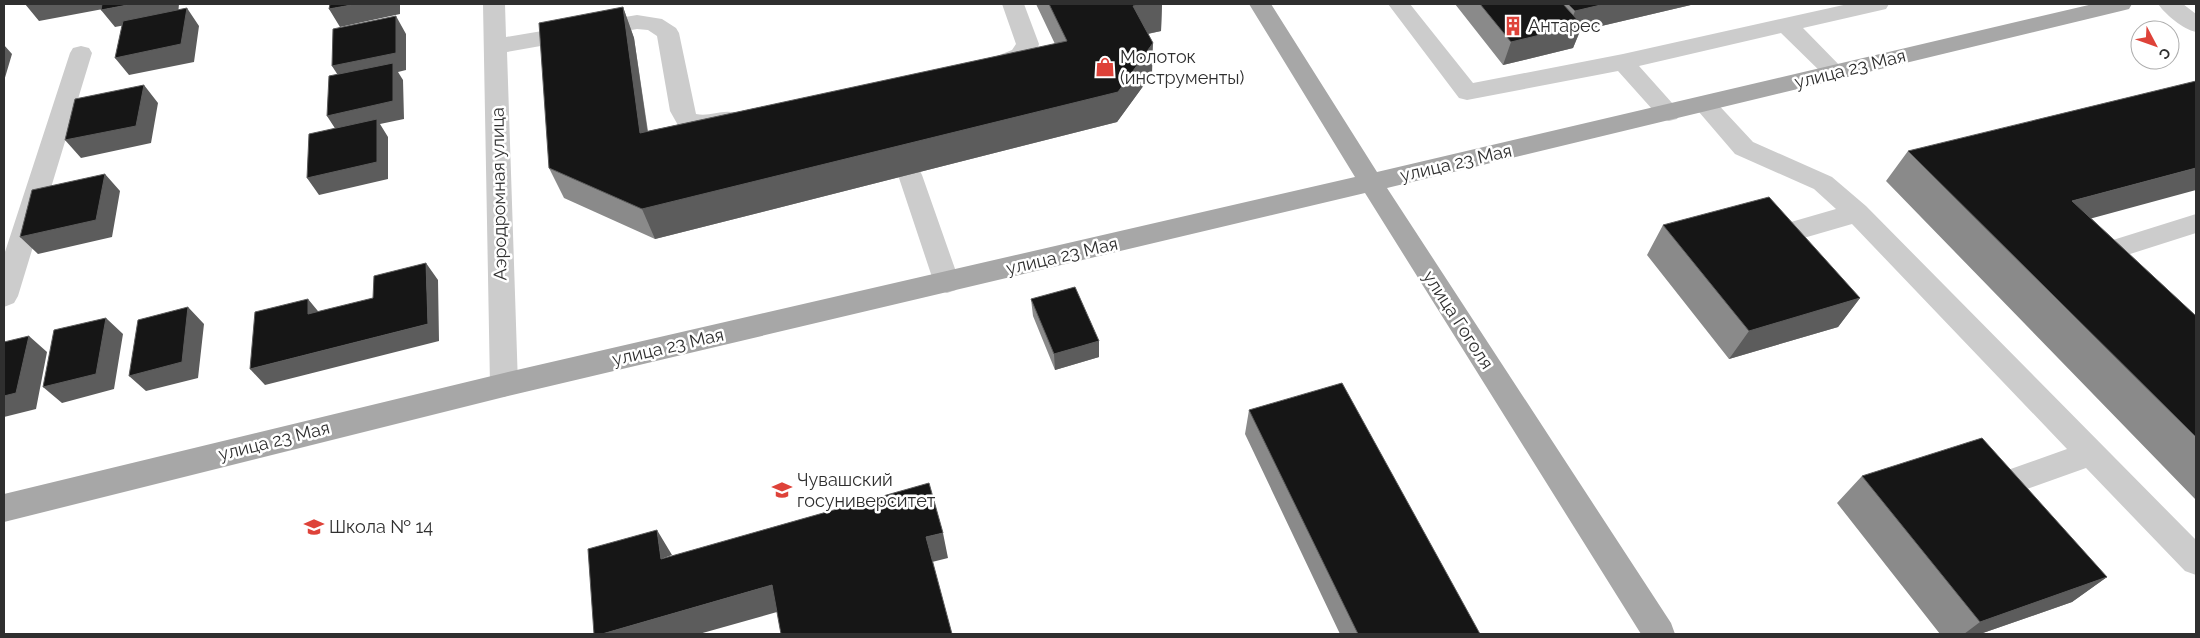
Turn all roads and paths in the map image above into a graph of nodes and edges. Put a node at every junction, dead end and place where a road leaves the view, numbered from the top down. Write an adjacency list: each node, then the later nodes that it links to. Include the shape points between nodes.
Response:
1 (494, 4): 10 (street, Аэродромная улица)
2 (1013, 4): 13 (street, via 1028,40 1025,54)
3 (1260, 4): 19 (main road, улица Гоголя)
4 (1399, 4): 12 (street, via 1467,92)
5 (1878, 4): 8 (street)
6 (2121, 4): 14 (main road, улица 23 Мая)
7 (2169, 4): 9 (street)
8 (1786, 25): 12 (street); 14 (street)
9 (2196, 25)
10 (496, 46): 17 (street, via 637,22 654,24 668,33 682,111 687,120 702,124); 26 (street, Аэродромная улица)
11 (81, 53): 25 (street)
12 (1623, 62): 16 (street)
13 (977, 69)
14 (1835, 73): 15 (main road, улица 23 Мая)
15 (1705, 104): 16 (main road, улица 23 Мая); 20 (street, via 1744,148 1823,183)
16 (1669, 113): 19 (main road, улица 23 Мая)
17 (749, 115)
18 (910, 174): 23 (street)
19 (1371, 183): 23 (main road, улица 23 Мая); 31 (main road, улица Гоголя)
20 (1857, 213): 22 (street); 27 (street)
21 (2196, 223): 24 (street, via 2106,252)
22 (1783, 234)
23 (947, 283): 26 (main road, улица 23 Мая)
24 (2140, 285)
25 (4, 296)
26 (504, 385): 29 (main road, улица 23 Мая)
27 (2091, 453): 28 (street); 30 (street)
28 (2016, 480)
29 (4, 508)
30 (2196, 561)
31 (1660, 634)

